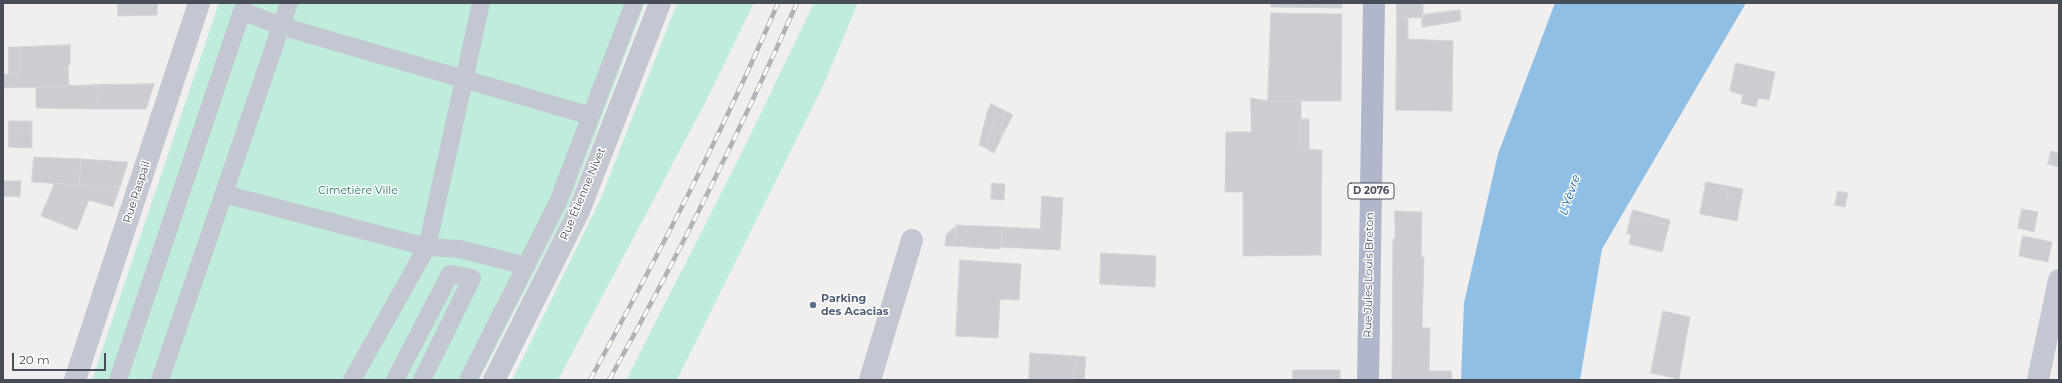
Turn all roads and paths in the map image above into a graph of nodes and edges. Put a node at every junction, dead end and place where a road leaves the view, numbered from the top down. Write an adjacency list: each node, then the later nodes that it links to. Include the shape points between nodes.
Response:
1 (199, 3): 18 (street, Rue Raspail)
2 (289, 3): 8 (lane)
3 (482, 3): 9 (lane)
4 (634, 3): 10 (lane)
5 (660, 3): 24 (street, Rue Étienne Nivet, via 579,211)
6 (1374, 3): 26 (main road, Rue Jules Louis Breton / D 2076)
7 (244, 7): 8 (lane); 19 (lane)
8 (281, 26): 9 (lane); 11 (lane)
9 (464, 79): 10 (lane); 13 (lane)
10 (590, 116): 14 (lane, via 558,202)
11 (224, 194): 13 (lane); 17 (lane)
12 (912, 240): 25 (street)
13 (427, 247): 14 (lane, via 460,249); 15 (lane); 20 (lane)
14 (526, 266): 23 (lane)
15 (450, 274): 21 (lane); 22 (lane, via 472,278)
16 (2059, 280): 27 (street)
17 (167, 377)
18 (75, 380)
19 (118, 380)
20 (352, 380)
21 (395, 380)
22 (422, 380)
23 (468, 380)
24 (494, 380)
25 (870, 380)
26 (1368, 380)
27 (2038, 380)

